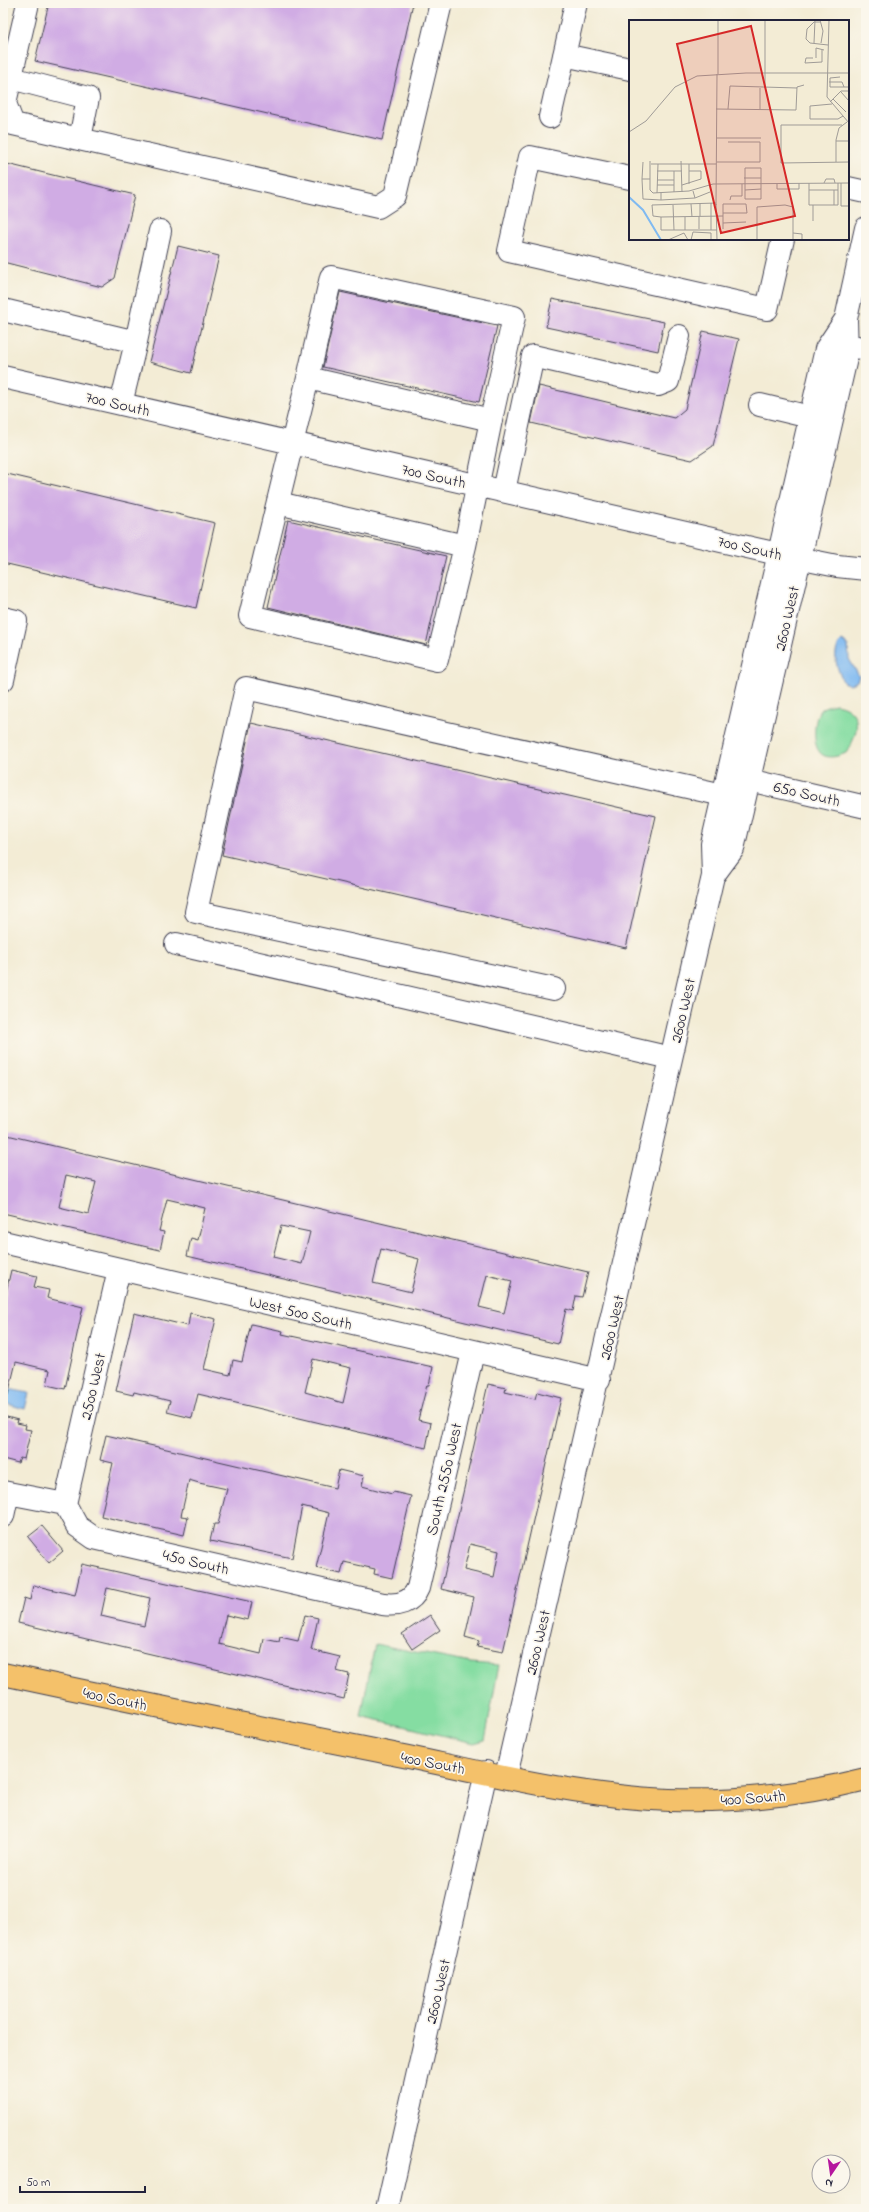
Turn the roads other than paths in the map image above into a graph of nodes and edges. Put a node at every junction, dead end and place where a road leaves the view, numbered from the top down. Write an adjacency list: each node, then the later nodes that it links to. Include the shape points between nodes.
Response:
1 (28, 3): 6 (street)
2 (441, 3): 8 (street, via 395,196 378,207)
3 (576, 3): 4 (street)
4 (564, 55): 5 (street); 7 (street)
5 (629, 69)
6 (11, 78): 8 (street, via 5,103 13,124); 8 (street, via 88,98)
7 (550, 117)
8 (80, 139)
9 (629, 178): 14 (street, via 530,156 509,250 767,309)
10 (849, 188): 11 (street)
11 (866, 192)
12 (866, 228): 16 (street)
13 (160, 231): 18 (street)
14 (782, 240)
15 (3, 310): 18 (street)
16 (846, 319): 19 (street, 2600 West); 24 (street, 2600 West, via 826,349)
17 (679, 336): 28 (street, via 668,381 658,385 533,356)
18 (136, 342): 22 (street)
19 (854, 349): 32 (street, 2600 West)
20 (3, 377): 22 (street, 700 South)
21 (308, 378): 25 (street); 25 (street, via 331,277 514,317); 26 (street)
22 (121, 404): 26 (street, 700 South)
23 (760, 405): 24 (street)
24 (810, 417): 31 (street, 2600 West)
25 (491, 420): 27 (street)
26 (293, 443): 27 (street, 700 South); 29 (street)
27 (476, 485): 28 (street, 700 South); 30 (street)
28 (504, 491): 31 (street, 700 South)
29 (278, 503): 30 (street); 30 (street, via 250,616 421,657 437,660)
30 (465, 546)
31 (778, 554): 32 (street, 700 South); 37 (street, 2600 West)
32 (800, 558): 33 (street, 700 South, via 838,566); 36 (street, 2600 West)
33 (866, 568)
34 (3, 618): 35 (street, via 16,621)
35 (3, 680)
36 (748, 780): 38 (street, 650 South); 39 (street, 2600 West, via 732,849)
37 (723, 795): 39 (street, 2600 West, via 712,844); 41 (street, via 246,688 196,912)
38 (866, 807)
39 (713, 876): 42 (street, 2600 West)
40 (176, 944): 42 (street)
41 (554, 989)
42 (671, 1058): 46 (street, 2600 West)
43 (3, 1242): 44 (street, West 500 South)
44 (119, 1269): 45 (street, West 500 South); 48 (street, 2500 West)
45 (472, 1352): 46 (street, West 500 South); 50 (street, South 2550 West, via 418,1588)
46 (599, 1380): 52 (street, 2600 West)
47 (6, 1492): 48 (street); 49 (street)
48 (65, 1504): 50 (street, 450 South, via 77,1526 94,1538 383,1604)
49 (3, 1516)
50 (406, 1602)
51 (3, 1674): 52 (main road, 400 South)
52 (496, 1774): 53 (main road, 400 South, via 612,1795 669,1800 726,1800 792,1794); 54 (street, 2600 West)
53 (866, 1779)
54 (387, 2209)

